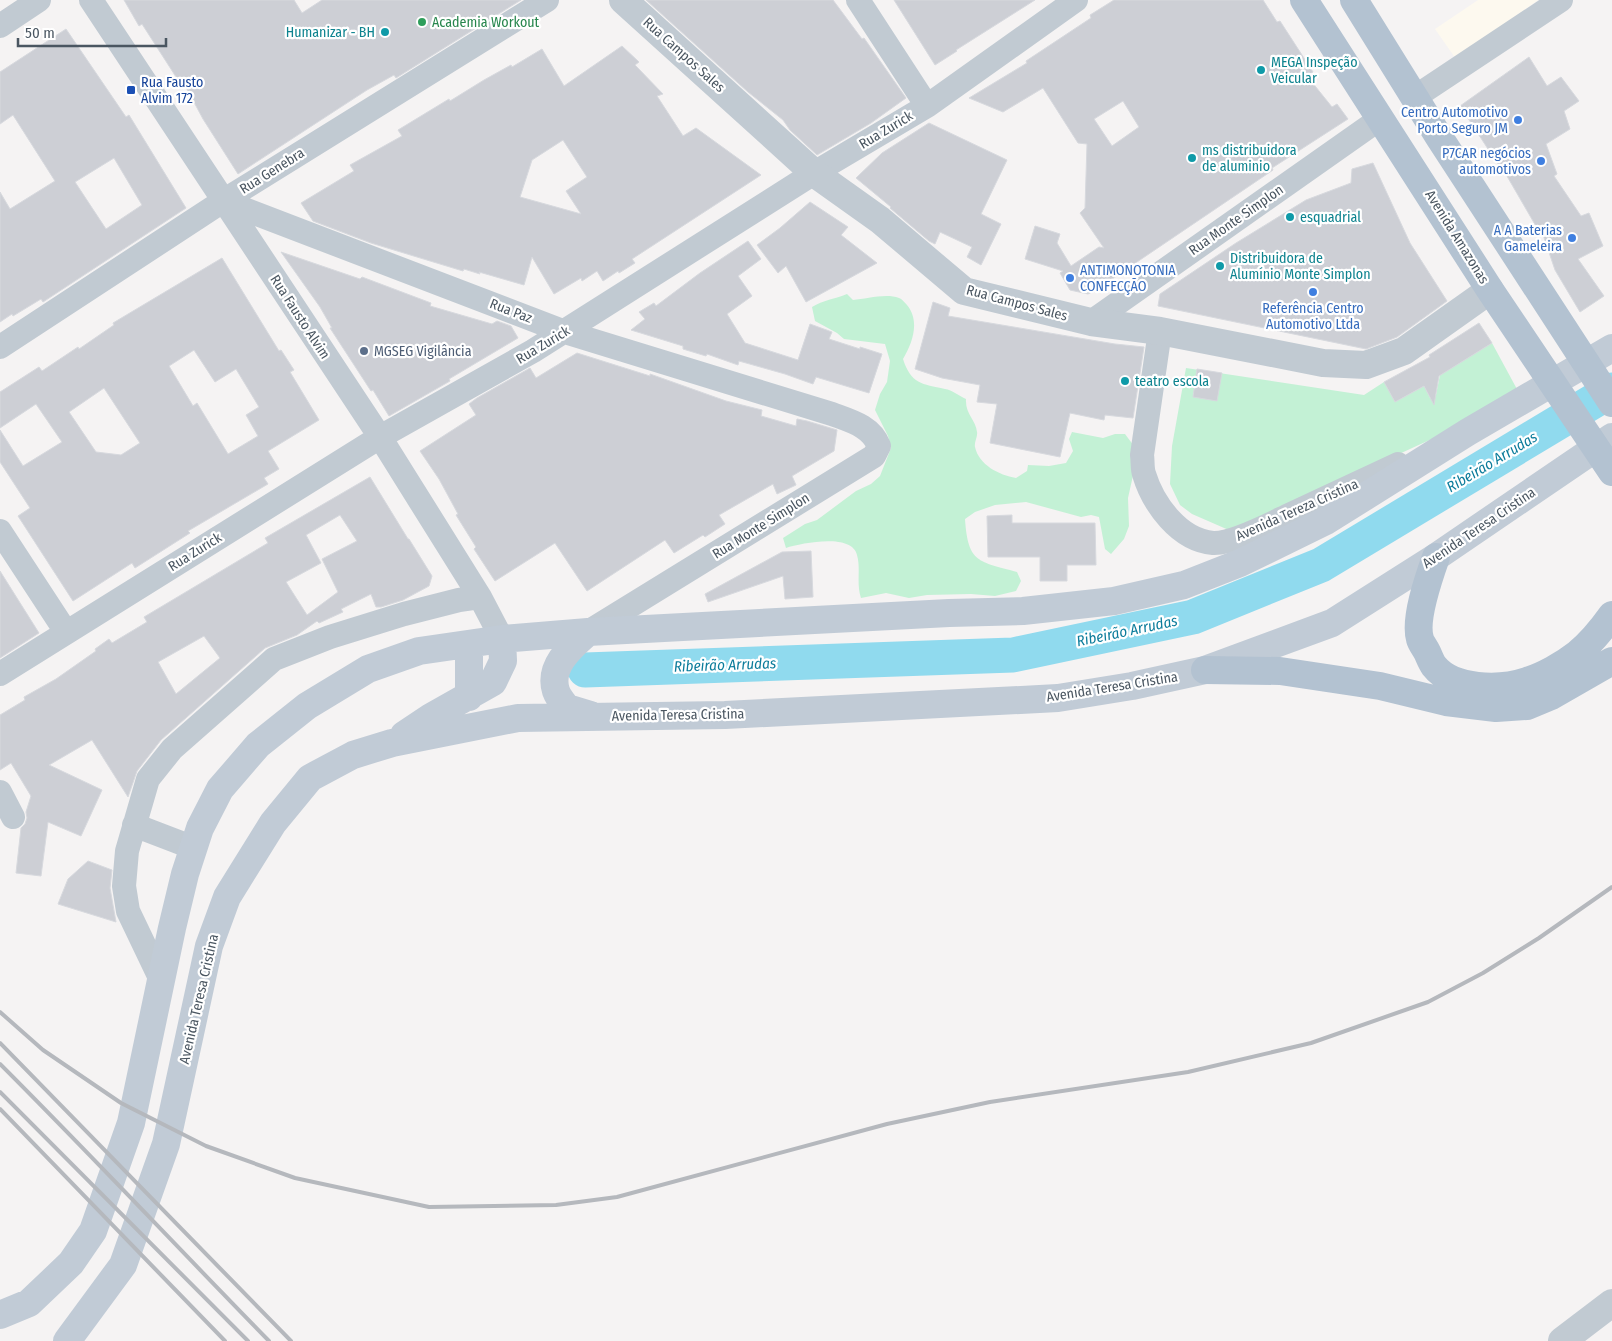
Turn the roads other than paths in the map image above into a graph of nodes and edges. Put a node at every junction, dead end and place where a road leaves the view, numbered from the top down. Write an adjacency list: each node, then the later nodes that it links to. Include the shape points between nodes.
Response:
1 (39, 0): 10 (street)
2 (91, 0): 15 (street, Rua Fausto Alvim)
3 (547, 0): 15 (street, Rua Genebra)
4 (624, 0): 14 (street, Rua Campos Sales)
5 (858, 0): 12 (street)
6 (1076, 0): 12 (street, Rua Zurick)
7 (1304, 0): 13 (main road, Avenida Amazonas)
8 (1354, 0): 11 (main road)
9 (1561, 0): 11 (street)
10 (0, 26)
11 (1415, 97): 22 (main road)
12 (927, 106): 14 (street, Rua Zurick)
13 (1381, 118): 16 (main road, Avenida Amazonas); 17 (street, Rua Monte Simplon)
14 (814, 173): 17 (street, Rua Campos Sales, via 880,220 964,291); 19 (street, Rua Zurick)
15 (223, 201): 19 (street, Rua Paz); 20 (street, Rua Genebra); 26 (street, Rua Fausto Alvim)
16 (1490, 290): 18 (street, Rua Campos Sales, via 1404,351 1366,365 1323,363); 27 (main road, Avenida Amazonas)
17 (1091, 322): 18 (street, Rua Campos Sales)
18 (1160, 331): 24 (street, Avenida Tereza Cristina, via 1142,455 1144,473 1161,510 1184,532 1197,538 1213,542 1230,540)
19 (565, 332): 23 (street, Rua Paz); 26 (street, Rua Zurick)
20 (0, 347)
21 (1612, 348): 24 (main road)
22 (1612, 404)
23 (832, 414): 33 (street, Rua Monte Simplon, via 864,427 876,437 879,446 874,456)
24 (1468, 432): 33 (main road, via 1326,521 1240,563 1184,585 1114,601 1023,611 949,612)
25 (1612, 436): 29 (main road, Avenida Teresa Cristina)
26 (380, 437): 30 (street, Rua Fausto Alvim); 32 (street, Rua Zurick)
27 (1612, 472)
28 (0, 531): 32 (street)
29 (1436, 557): 31 (main road, via 1420,611 1420,638 1434,666 1460,682 1507,686 1528,681 1577,655); 37 (main road, Avenida Teresa Cristina, via 1332,623)
30 (480, 598): 34 (street, Rua Fausto Alvim); 44 (street, via 404,614 330,637 274,660 172,749 148,780)
31 (1612, 615)
32 (66, 632): 38 (street, Rua Zurick)
33 (588, 632): 34 (main road); 40 (main road, via 567,651 555,671 556,691 567,708)
34 (502, 639): 35 (main road); 39 (main road, via 503,661 493,682)
35 (469, 644): 39 (main road); 45 (main road, via 419,651 368,669 307,706 258,745 220,789 200,828)
36 (1612, 660): 37 (main road, via 1551,696 1526,706 1496,708 1446,702 1380,686 1280,671)
37 (1205, 670): 40 (main road, Avenida Teresa Cristina, via 1058,698 725,715)
38 (0, 674)
39 (469, 697): 41 (main road)
40 (594, 716): 41 (main road, Avenida Teresa Cristina, via 518,718)
41 (392, 743): 49 (main road, Avenida Teresa Cristina, via 353,755 310,778 273,823 228,897 209,946 166,1144 130,1247 123,1265)
42 (0, 792): 43 (street)
43 (13, 817)
44 (134, 825): 45 (street); 46 (street, via 127,851 124,886 128,911)
45 (194, 848): 46 (main road)
46 (161, 980): 48 (main road, via 132,1123 93,1231 71,1263 29,1303)
47 (1612, 1303): 50 (street)
48 (0, 1315)
49 (67, 1341)
50 (1562, 1341)

